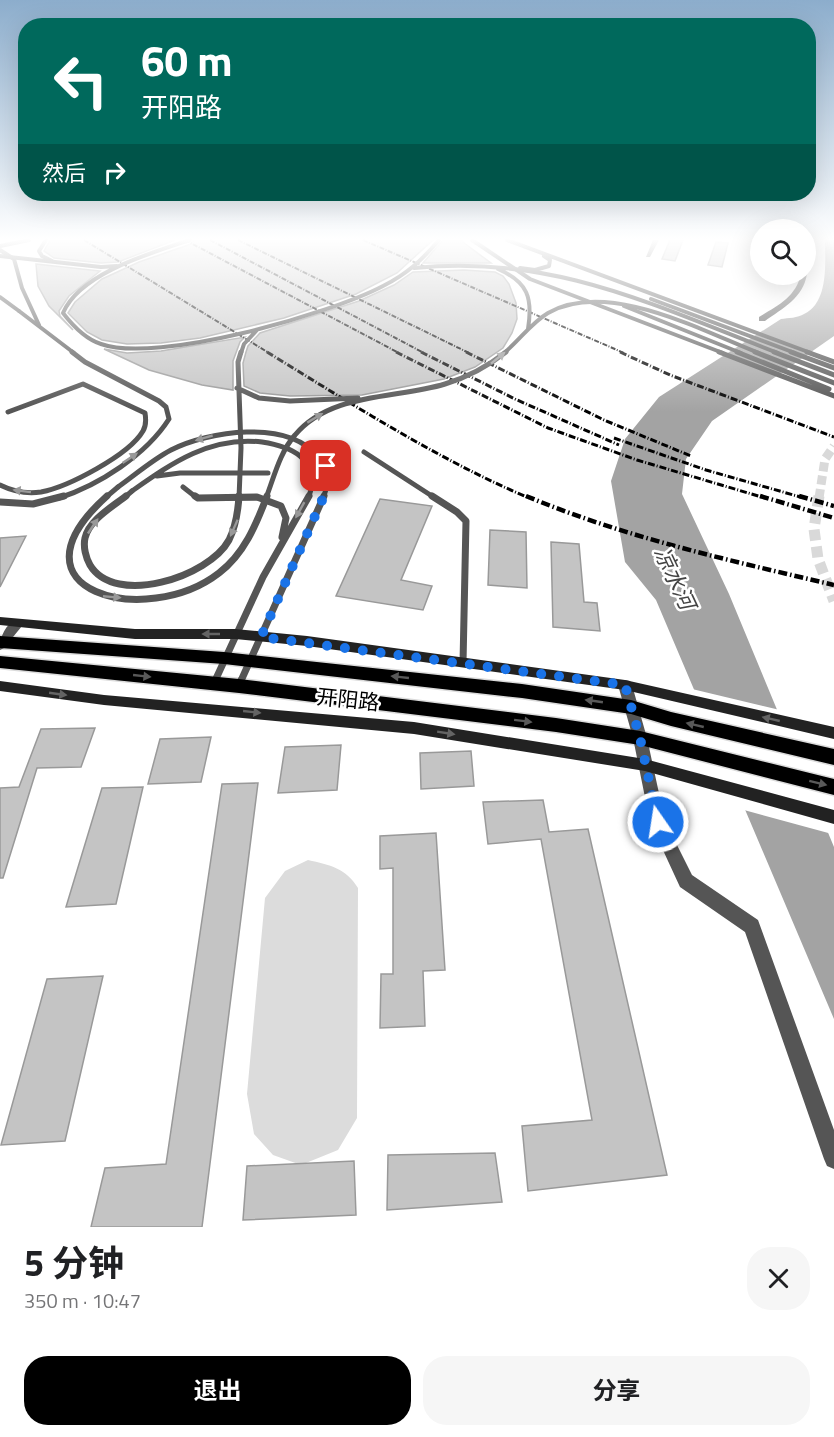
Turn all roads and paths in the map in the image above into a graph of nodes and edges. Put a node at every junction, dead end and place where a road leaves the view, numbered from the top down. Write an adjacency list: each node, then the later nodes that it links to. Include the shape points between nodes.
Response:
1 (0, 297): 13 (lane, bridge)
2 (26, 297): 13 (lane)
3 (70, 297): 14 (lane, bridge, via 63,313 78,333 108,346 143,348)
4 (360, 297): 14 (lane, bridge)
5 (528, 297): 15 (lane, bridge, via 531,313)
6 (577, 297): 20 (lane)
7 (633, 297): 18 (lane, bridge)
8 (647, 297): 17 (lane)
9 (660, 297): 16 (lane)
10 (795, 297): 12 (street)
11 (624, 306): 20 (lane)
12 (762, 319)
13 (40, 328): 30 (lane, one-way to 13, via 42,503 88,487 143,450 169,419 166,407 84,362)
14 (257, 330): 21 (lane, bridge, via 244,344 238,362)
15 (527, 331): 19 (lane, bridge, via 556,309 595,303 623,304 677,320); 23 (lane, one-way to 15, bridge, via 463,378 490,364)
16 (834, 362)
17 (834, 368)
18 (834, 375)
19 (834, 383)
20 (815, 386): 22 (lane)
21 (237, 388): 23 (lane, bridge, via 259,398 290,401); 27 (lane, one-way to 27, bridge, via 241,448 238,517 228,542 208,562 179,578 154,584 121,584 96,574 86,557 85,538 97,519)
22 (834, 394)
23 (391, 396): 33 (lane, one-way to 23, bridge, via 75,585 100,596 170,596 205,583 231,563 250,540 283,451 296,433 310,420 332,409)
24 (8, 412): 28 (lane, one-way to 28, via 83,384 136,407 145,413 146,423 132,442 75,481 27,493)
25 (364, 452): 42 (lane, via 466,521)
26 (268, 473): 27 (lane)
27 (154, 476): 32 (lane, one-way to 32, via 181,457 227,441 255,440 296,451 310,466 312,487)
28 (0, 485)
29 (183, 487): 32 (lane, via 198,498 257,496 281,506 286,518)
30 (0, 502)
31 (68, 536): 37 (lane, one-way to 31, bridge, via 328,487 326,466 314,450 297,440 273,434 223,433 171,450 79,519)
32 (281, 541): 36 (lane)
33 (66, 572)
34 (0, 621): 35 (street)
35 (18, 623): 36 (street, one-way to 35, via 135,634); 38 (street)
36 (235, 634): 37 (street); 39 (lane)
37 (261, 637): 40 (lane); 42 (street)
38 (1, 643): 39 (main road, 开阳路)
39 (224, 658): 40 (main road, 开阳路); 43 (lane)
40 (250, 661): 46 (lane); 47 (main road, 开阳路, one-way to 40, via 492,687)
41 (0, 662): 43 (main road, 开阳路, one-way to 43)
42 (463, 663): 44 (street)
43 (214, 683): 46 (main road, 开阳路)
44 (625, 685): 47 (street); 48 (street, one-way to 44)
45 (0, 686): 51 (street, 开阳路, one-way to 51, via 104,700 414,728)
46 (239, 686): 49 (main road, 开阳路, one-way to 49)
47 (631, 707): 49 (street); 50 (main road, 开阳路, one-way to 47)
48 (831, 732)
49 (640, 738): 51 (street); 52 (main road, 开阳路, one-way to 52)
50 (834, 757)
51 (645, 765): 53 (street, 开阳路); 54 (street, via 658,822 686,881 752,926)
52 (834, 787)
53 (834, 817)
54 (834, 1159)

